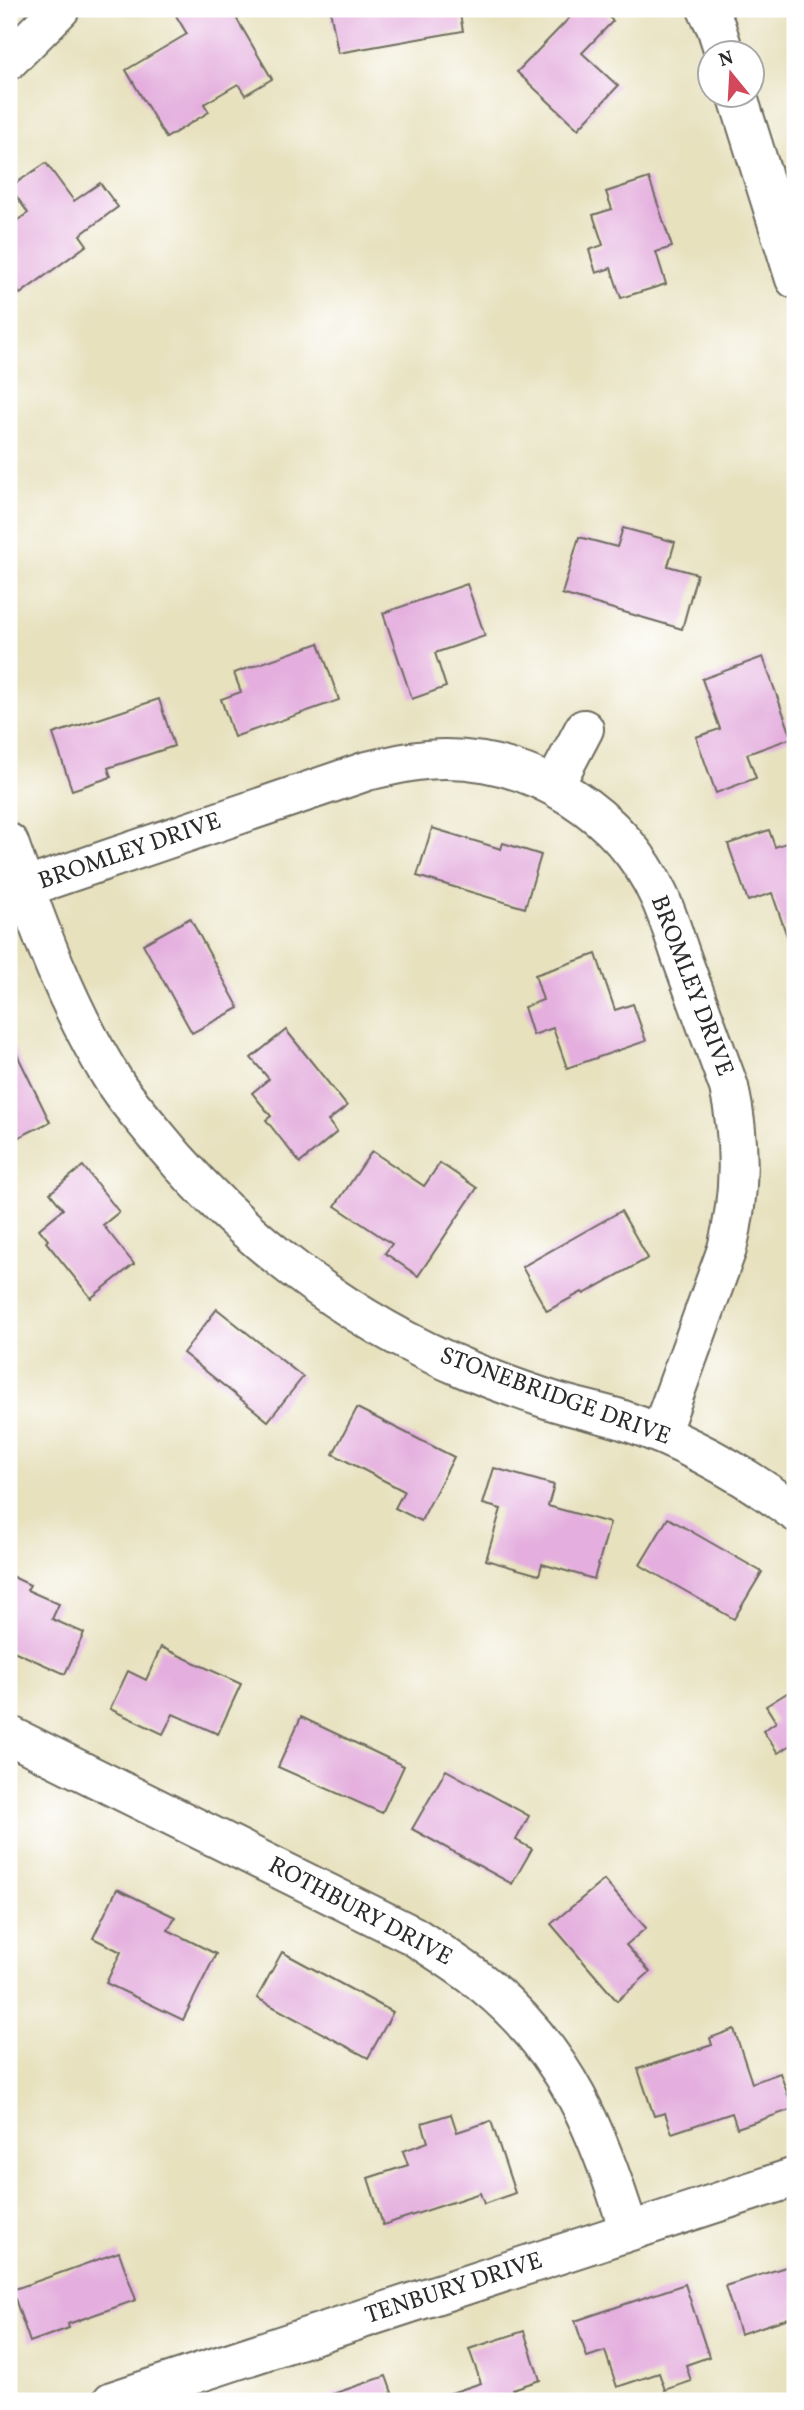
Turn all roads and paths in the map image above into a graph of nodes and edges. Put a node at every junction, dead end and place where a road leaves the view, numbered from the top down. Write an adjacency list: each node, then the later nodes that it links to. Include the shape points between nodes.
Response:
1 (60, 9): 4 (street)
2 (707, 9): 3 (street)
3 (720, 38)
4 (9, 60)
5 (741, 108): 6 (street)
6 (795, 279)
7 (584, 729): 8 (street)
8 (554, 786): 10 (street, BROMLEY DRIVE, via 490,764 409,761 367,771); 11 (street, BROMLEY DRIVE, via 609,827 629,848 659,895 736,1116 739,1149 734,1221)
9 (9, 843): 10 (street, STONEBRIDGE DRIVE)
10 (24, 888): 11 (street, STONEBRIDGE DRIVE, via 77,1015 118,1087 177,1162 235,1221 338,1299 429,1351 550,1400)
11 (660, 1434): 12 (street, STONEBRIDGE DRIVE, via 712,1457)
12 (795, 1512)
13 (9, 1735): 15 (street, ROTHBURY DRIVE, via 412,1935 488,1987 540,2041 578,2096)
14 (795, 2176): 15 (street, TENBURY DRIVE)
15 (628, 2231): 16 (street, TENBURY DRIVE)
16 (112, 2401)

